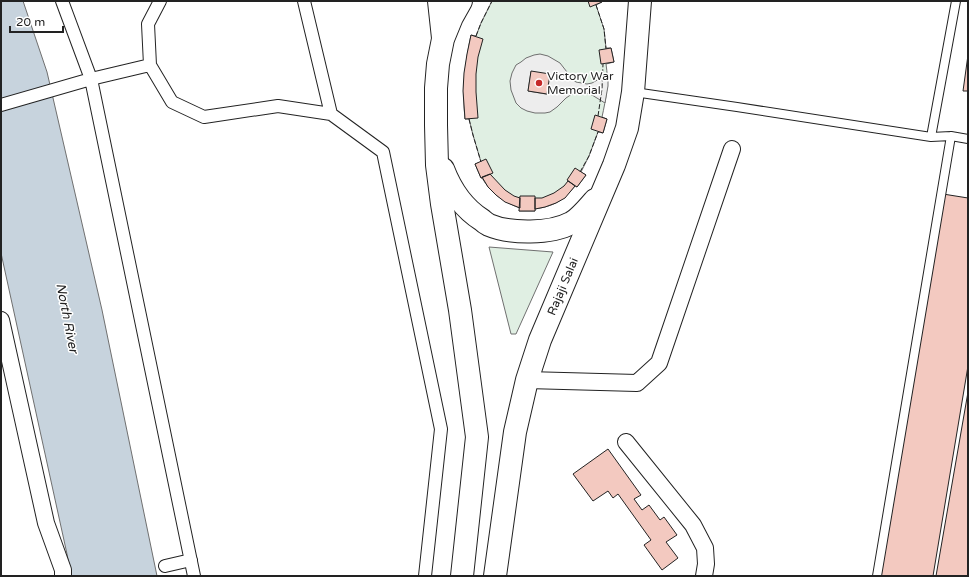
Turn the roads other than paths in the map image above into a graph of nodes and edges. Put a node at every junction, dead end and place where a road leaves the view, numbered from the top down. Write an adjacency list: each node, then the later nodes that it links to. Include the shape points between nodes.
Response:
1 (62, 1): 10 (street)
2 (160, 1): 9 (street, via 148,24)
3 (304, 1): 13 (street)
4 (439, 1): 8 (main road)
5 (461, 1): 8 (main road)
6 (956, 1): 15 (lane)
7 (638, 4): 11 (main road, Rajaji Salai)
8 (443, 39): 18 (main road, via 436,88)
9 (150, 66): 10 (street); 13 (street, via 172,102 204,117 278,106)
10 (91, 79): 12 (street); 23 (street)
11 (633, 92): 15 (lane); 19 (main road, Rajaji Salai, via 627,128)
12 (1, 105)
13 (331, 114): 27 (street, via 383,152 441,429)
14 (951, 136): 15 (lane); 16 (lane); 31 (lane)
15 (931, 137)
16 (968, 139)
17 (732, 148): 21 (street, via 659,363 637,383)
18 (437, 153): 19 (main road, via 448,181 460,200 473,214 489,225 508,230 550,230 571,223 588,208); 28 (main road, via 442,204 460,310 477,437)
19 (606, 184): 21 (main road, Rajaji Salai, via 540,340)
20 (1, 320): 25 (street, via 46,523)
21 (527, 380): 29 (main road, Rajaji Salai, via 515,432)
22 (626, 442): 30 (street, via 693,525 705,548)
23 (191, 560): 24 (street); 26 (street)
24 (165, 566)
25 (63, 576)
26 (194, 576)
27 (425, 576)
28 (462, 576)
29 (495, 576)
30 (704, 576)
31 (877, 576)

